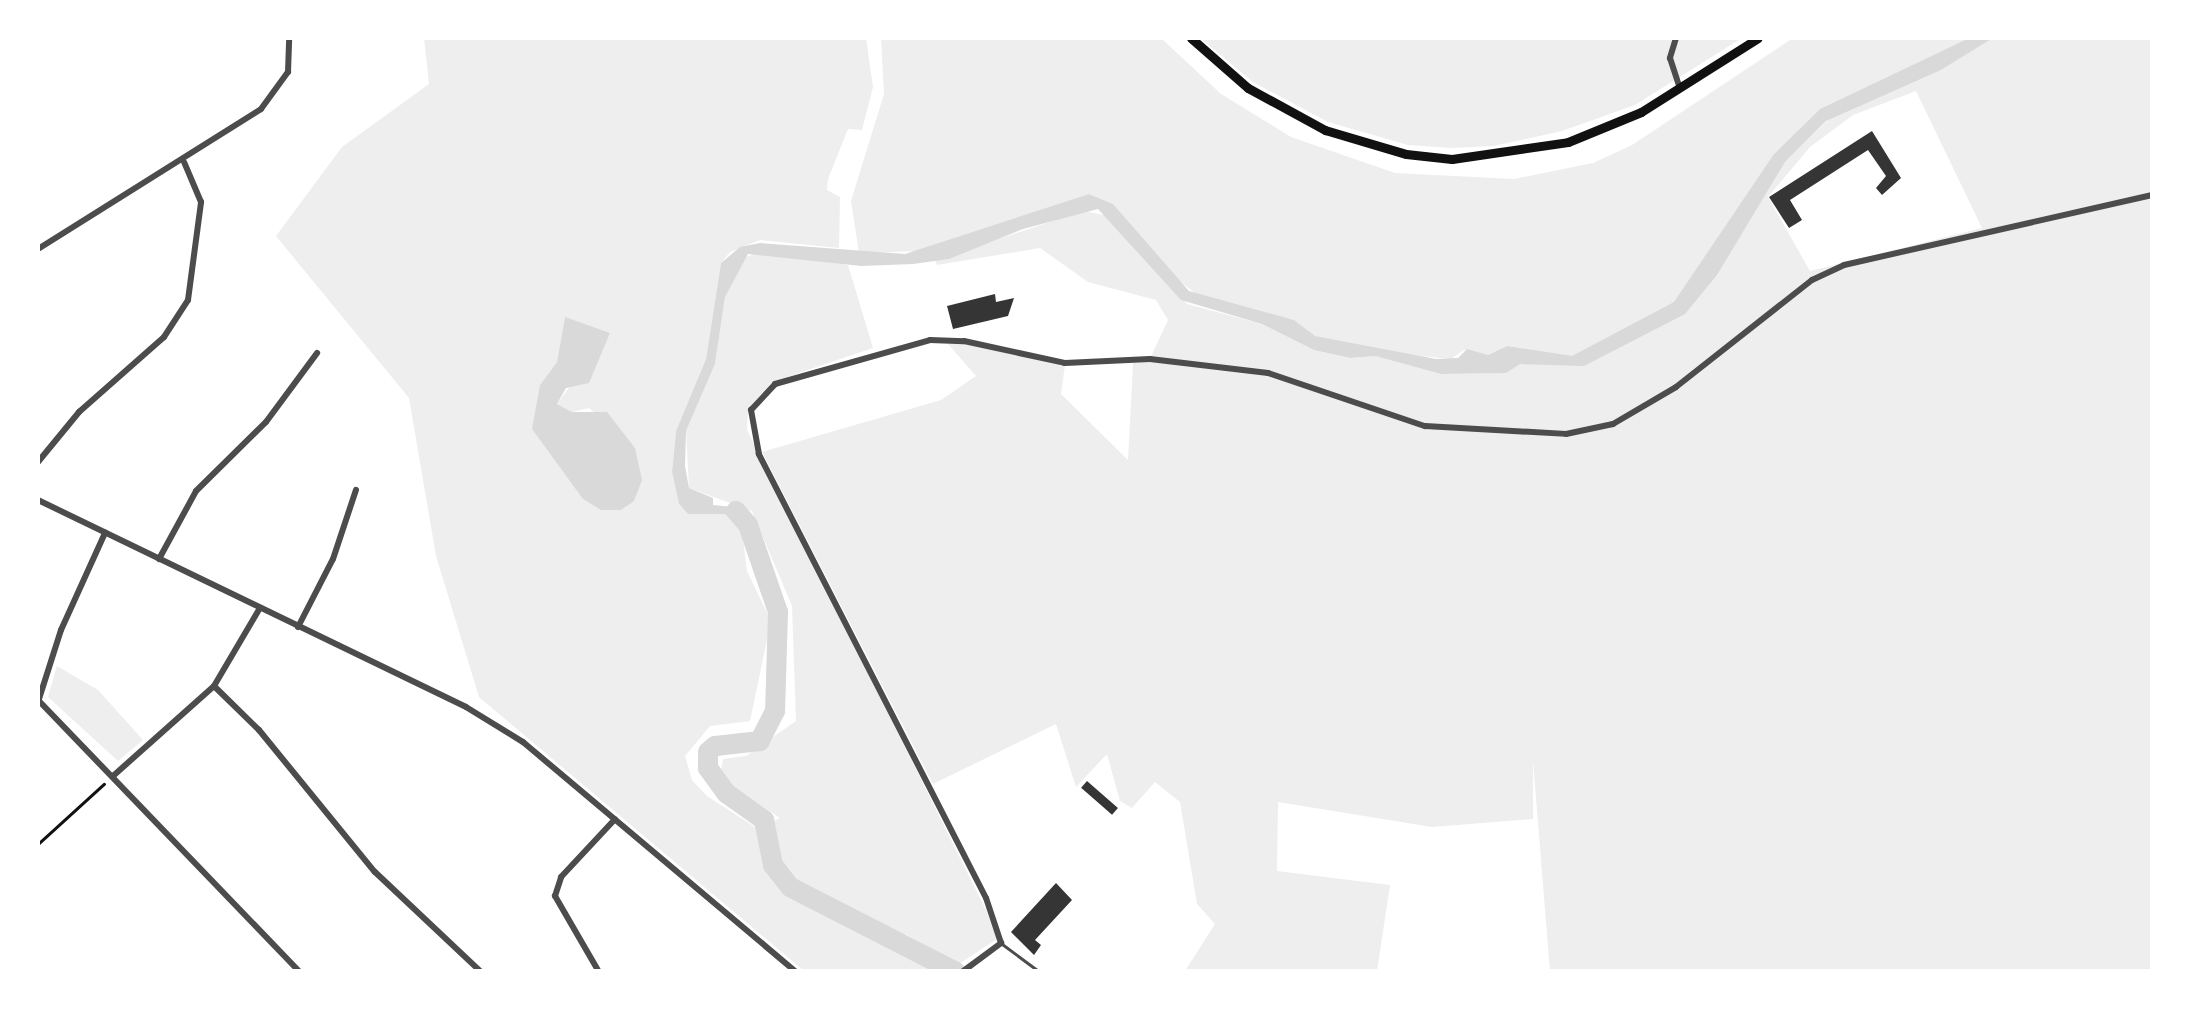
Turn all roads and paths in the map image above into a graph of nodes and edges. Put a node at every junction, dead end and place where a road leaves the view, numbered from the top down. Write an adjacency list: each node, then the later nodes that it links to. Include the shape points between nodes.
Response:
1 (289, 38): 6 (street, via 288,72 273,97)
2 (1192, 38): 5 (main road, via 1286,112 1362,143 1437,157 1496,156 1568,142)
3 (1676, 38): 5 (street, via 1670,58)
4 (1758, 38): 5 (main road)
5 (1681, 89)
6 (184, 162): 8 (street); 10 (street, via 200,202 188,300 164,337 79,412)
7 (2152, 196): 22 (street, via 1844,265 1784,302 1676,387 1613,424 1566,434 1426,426 1268,373 1150,359 1066,363 964,341 930,340 775,384 760,396 750,430 759,454 986,898)
8 (38, 248)
9 (316, 353): 14 (street, via 266,422 196,492)
10 (38, 462)
11 (356, 490): 16 (street, via 333,558)
12 (38, 500): 13 (street)
13 (106, 533): 14 (street); 18 (street, via 61,630)
14 (160, 559): 15 (street)
15 (260, 608): 16 (street); 17 (street)
16 (298, 627): 20 (street, via 486,719)
17 (214, 686): 19 (street); 24 (street, via 375,872)
18 (39, 702): 19 (street)
19 (112, 776): 21 (path); 23 (street)
20 (615, 819): 25 (street, via 561,877 556,896); 26 (street)
21 (38, 844)
22 (1001, 943): 27 (street); 28 (lane)
23 (300, 972)
24 (481, 972)
25 (599, 972)
26 (796, 972)
27 (962, 972)
28 (1040, 972)

